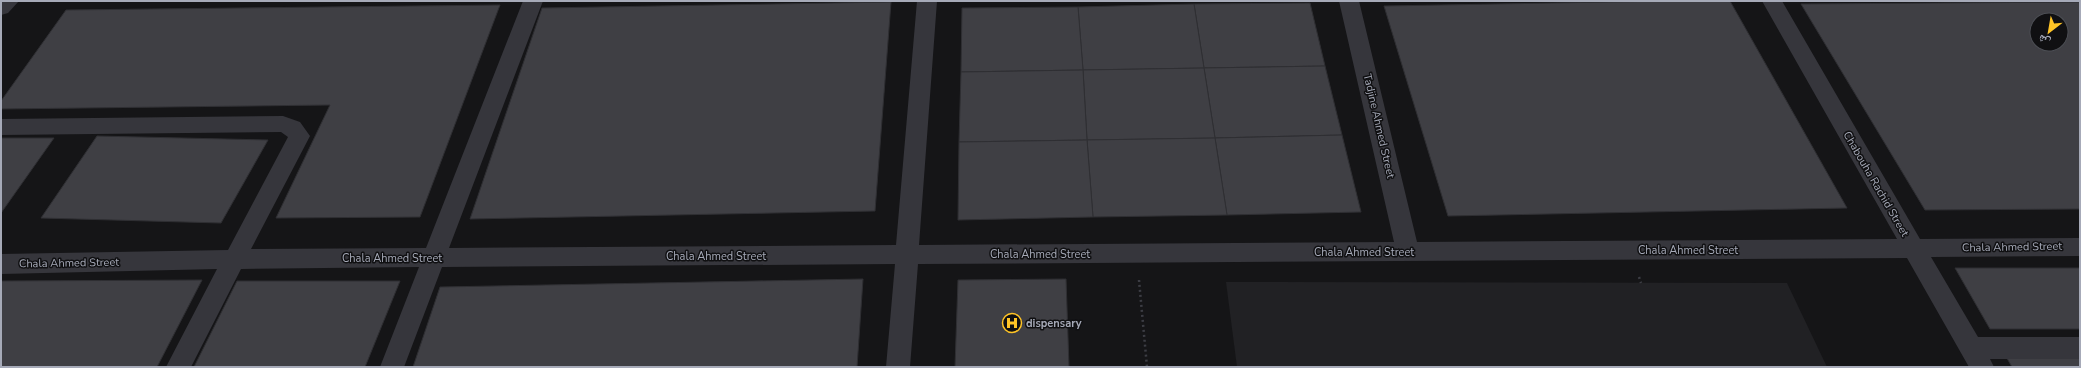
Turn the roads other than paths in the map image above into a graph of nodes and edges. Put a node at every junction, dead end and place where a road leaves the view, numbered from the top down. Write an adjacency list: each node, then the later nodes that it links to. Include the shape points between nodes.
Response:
1 (9, 1): 6 (street)
2 (533, 1): 12 (street)
3 (927, 1): 11 (street)
4 (1349, 1): 10 (street, Tadjine Ahmed Street)
5 (1772, 1): 9 (street, Chabouha Rachid Street)
6 (1, 8)
7 (1, 127): 13 (street, via 283,124 293,128 299,136)
8 (2080, 247): 9 (street, Chala Ahmed Street)
9 (1913, 248): 10 (street, Chala Ahmed Street); 16 (street, Chabouha Rachid Street)
10 (1408, 252): 11 (street, Chala Ahmed Street)
11 (908, 255): 12 (street, Chala Ahmed Street); 19 (street)
12 (433, 258): 13 (street, Chala Ahmed Street); 18 (street)
13 (234, 259): 14 (street, Chala Ahmed Street); 17 (street)
14 (1, 264)
15 (2080, 348): 16 (street)
16 (1977, 358)
17 (178, 367)
18 (392, 367)
19 (898, 367)

